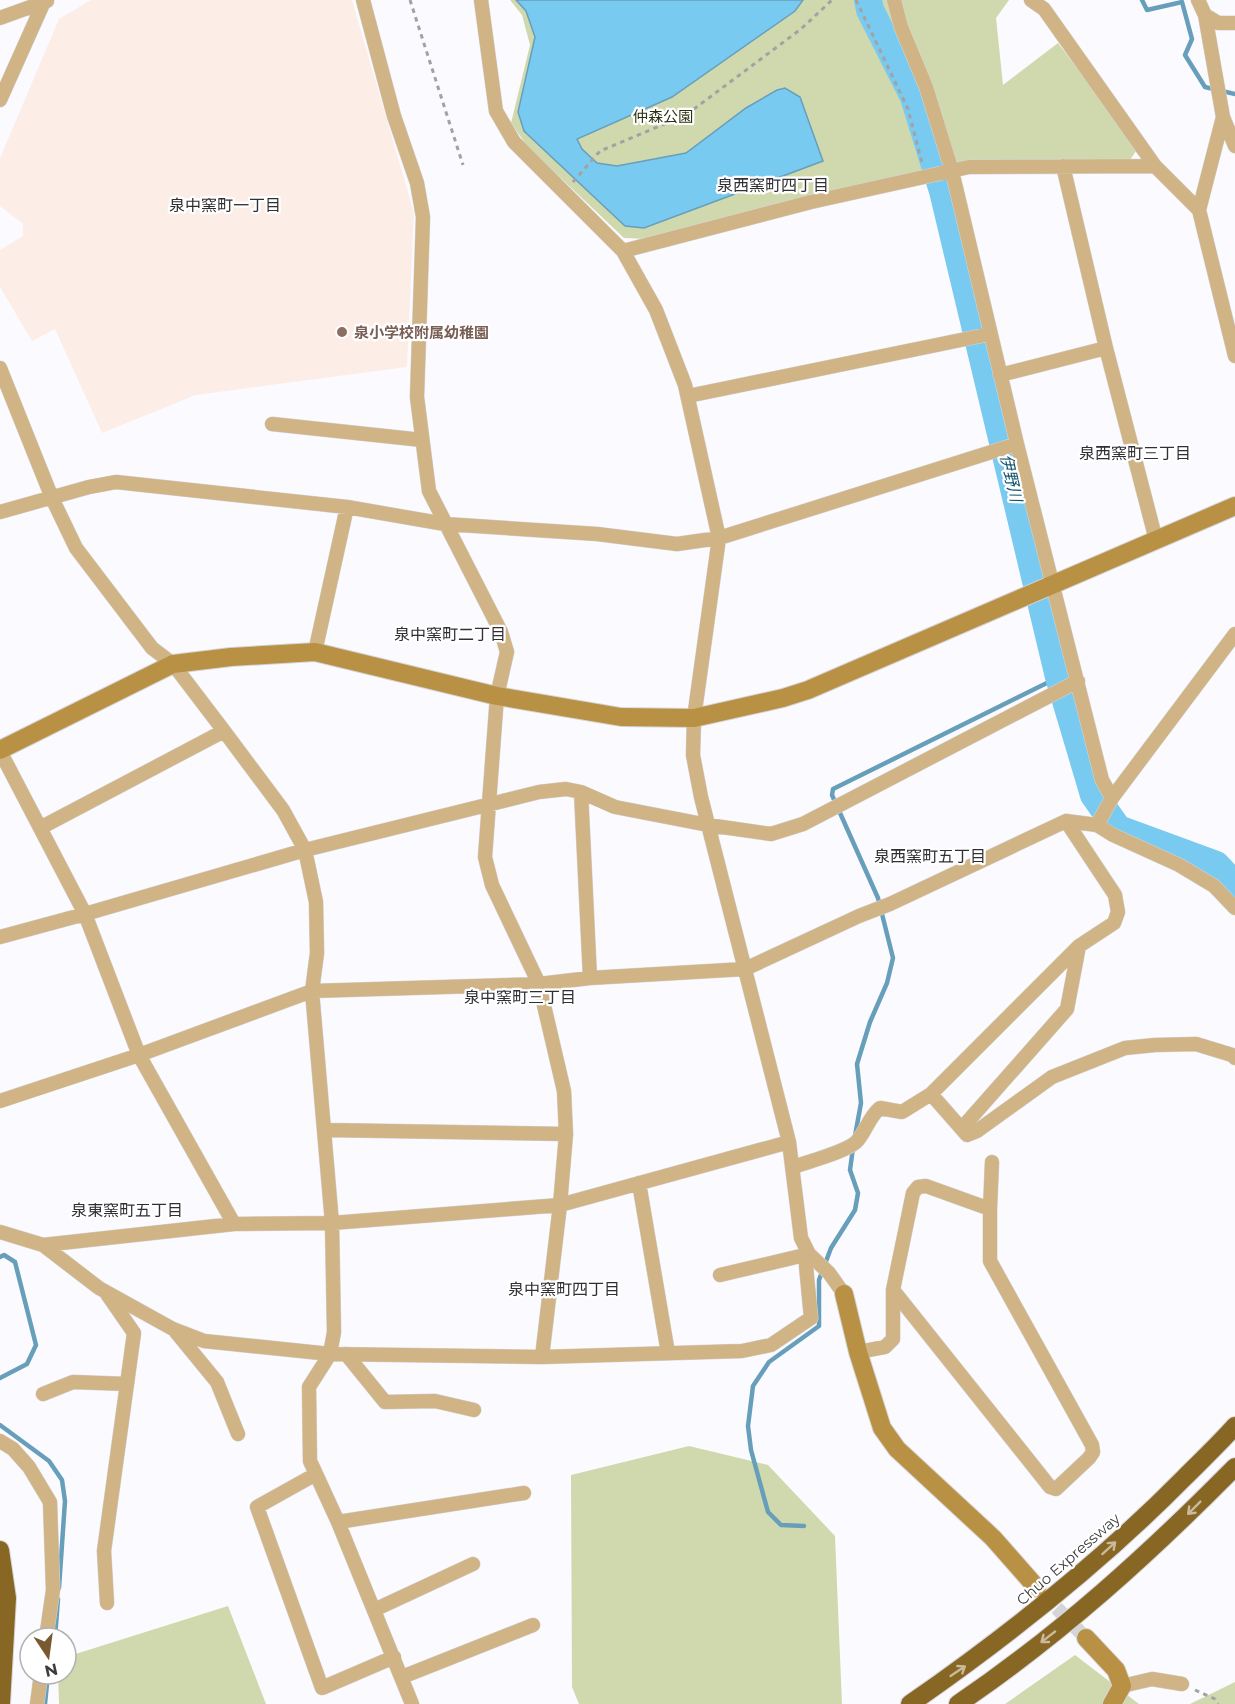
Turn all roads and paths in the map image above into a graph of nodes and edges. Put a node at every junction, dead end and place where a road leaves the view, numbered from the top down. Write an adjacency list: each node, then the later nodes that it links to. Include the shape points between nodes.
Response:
1 (363, 0): 32 (street, via 394,116 417,183 423,217 417,397)
2 (410, 0): 17 (path)
3 (481, 0): 22 (street, via 496,111 514,142)
4 (832, 0): 22 (path, via 801,29 687,115 600,151)
5 (856, 0): 21 (path, via 908,110)
6 (894, 0): 20 (street)
7 (1031, 0): 10 (street)
8 (1198, 0): 11 (street)
9 (46, 2): 12 (street); 14 (street)
10 (1043, 4): 19 (street)
11 (1205, 15): 13 (street, via 1218,23); 15 (street)
12 (0, 18)
13 (1235, 23)
14 (0, 100)
15 (1223, 117): 16 (street); 23 (street)
16 (1235, 146)
17 (464, 165)
18 (1063, 166): 19 (street); 20 (street, via 969,167); 26 (street)
19 (1155, 166): 23 (street)
20 (952, 171): 21 (street); 25 (street)
21 (926, 177): 24 (street)
22 (564, 192): 24 (street)
23 (1200, 210): 27 (street)
24 (623, 250): 30 (street, via 656,310)
25 (990, 334): 29 (street); 30 (street)
26 (1106, 348): 29 (street); 40 (street)
27 (1235, 356)
28 (0, 368): 34 (street)
29 (1000, 375): 33 (street)
30 (688, 396): 39 (street)
31 (272, 424): 32 (street)
32 (422, 440): 38 (street, via 429,491)
33 (1017, 444): 39 (street); 41 (street)
34 (52, 498): 36 (street, via 116,482); 37 (street); 44 (street, via 89,567 152,648)
35 (1235, 506): 40 (street)
36 (347, 507): 38 (street); 43 (street)
37 (0, 512)
38 (445, 524): 39 (street, via 597,534 677,544); 46 (street, via 501,632 507,652)
39 (719, 538): 47 (street)
40 (1156, 540): 41 (street)
41 (1054, 585): 45 (street); 47 (street, via 808,690)
42 (1235, 634): 51 (street)
43 (315, 652): 44 (street); 46 (street)
44 (173, 664): 48 (street); 49 (street)
45 (1078, 681): 51 (street, via 1102,780); 54 (street, via 803,824 771,834)
46 (497, 696): 47 (street, via 621,717); 52 (street)
47 (694, 718): 54 (street, via 693,755)
48 (224, 731): 56 (street); 57 (street, via 284,810)
49 (0, 751): 56 (street)
50 (581, 792): 52 (street, via 539,792); 54 (street, via 615,807); 63 (street)
51 (1112, 798): 55 (street)
52 (488, 805): 57 (street); 64 (street, via 485,858 492,885)
53 (1066, 820): 55 (street); 61 (street, via 1115,895 1118,912 1114,923); 62 (street)
54 (708, 825): 62 (street)
55 (1097, 825): 58 (street, via 1214,886)
56 (40, 828): 59 (street)
57 (305, 850): 59 (street); 65 (street, via 316,902 317,953)
58 (1235, 908)
59 (85, 914): 60 (street); 66 (street)
60 (0, 937)
61 (1079, 946): 68 (street); 70 (street, via 1067,1009)
62 (745, 969): 63 (street); 73 (street)
63 (590, 978): 64 (street)
64 (539, 984): 65 (street); 72 (street, via 564,1091)
65 (312, 991): 66 (street); 71 (street)
66 (139, 1055): 69 (street); 80 (street)
67 (1235, 1058): 70 (street, via 1196,1044 1125,1048 1052,1077 977,1131 968,1135)
68 (931, 1094): 70 (street); 75 (street, via 902,1112 880,1108 857,1142)
69 (0, 1101)
70 (962, 1128)
71 (325, 1130): 72 (street); 79 (street)
72 (566, 1134): 77 (street)
73 (789, 1142): 75 (street); 76 (street)
74 (992, 1162): 78 (street)
75 (793, 1167): 83 (street, via 801,1238)
76 (639, 1183): 77 (street); 90 (street)
77 (560, 1205): 79 (street); 93 (street)
78 (990, 1209): 85 (street, via 926,1186 918,1187 913,1193); 85 (street, via 990,1261 1092,1445 1089,1458 1056,1489 1050,1487)
79 (332, 1223): 80 (street); 91 (street, via 334,1332)
80 (234, 1224): 82 (street)
81 (0, 1232): 82 (street)
82 (44, 1245): 86 (street)
83 (812, 1258): 84 (street); 87 (street); 90 (street, via 806,1266 811,1318 771,1344 742,1351)
84 (720, 1275)
85 (893, 1290): 89 (street, via 893,1339 885,1347)
86 (106, 1292): 88 (street); 94 (street, via 134,1333)
87 (844, 1294): 89 (street)
88 (173, 1329): 91 (street, via 204,1341); 98 (street, via 217,1382)
89 (858, 1352): 106 (street, via 882,1428 897,1449 993,1538)
90 (668, 1353): 93 (street)
91 (330, 1354): 92 (street); 101 (street, via 309,1387 310,1461)
92 (346, 1354): 93 (street); 96 (street, via 385,1402 435,1401)
93 (543, 1357)
94 (127, 1384): 95 (street, via 73,1382); 107 (street, via 104,1551)
95 (43, 1394)
96 (474, 1410)
97 (1235, 1426): 120 (highway, Chuo Expressway, one-way to 97, via 980,1656 1074,1580 1156,1506)
98 (238, 1434)
99 (0, 1441): 110 (street, via 29,1467 50,1502 54,1590)
100 (1235, 1467): 121 (highway, one-way to 121, via 1094,1601)
101 (316, 1473): 103 (street); 112 (street, via 257,1507 322,1688)
102 (525, 1493): 103 (street)
103 (338, 1522): 108 (street)
104 (0, 1550): 117 (highway, via 7,1598)
105 (473, 1564): 108 (street)
106 (1037, 1588)
107 (107, 1604)
108 (374, 1610): 112 (street)
109 (533, 1625): 113 (street)
110 (48, 1626)
111 (1086, 1638): 116 (street, via 1116,1670)
112 (394, 1657): 113 (street)
113 (402, 1677): 119 (street)
114 (1182, 1684): 116 (street, via 1152,1679); 123 (path)
115 (39, 1686): 118 (street)
116 (1122, 1686): 122 (street)
117 (1, 1704)
118 (37, 1704)
119 (412, 1704)
120 (910, 1704)
121 (958, 1704)
122 (1112, 1704)
123 (1218, 1704)

